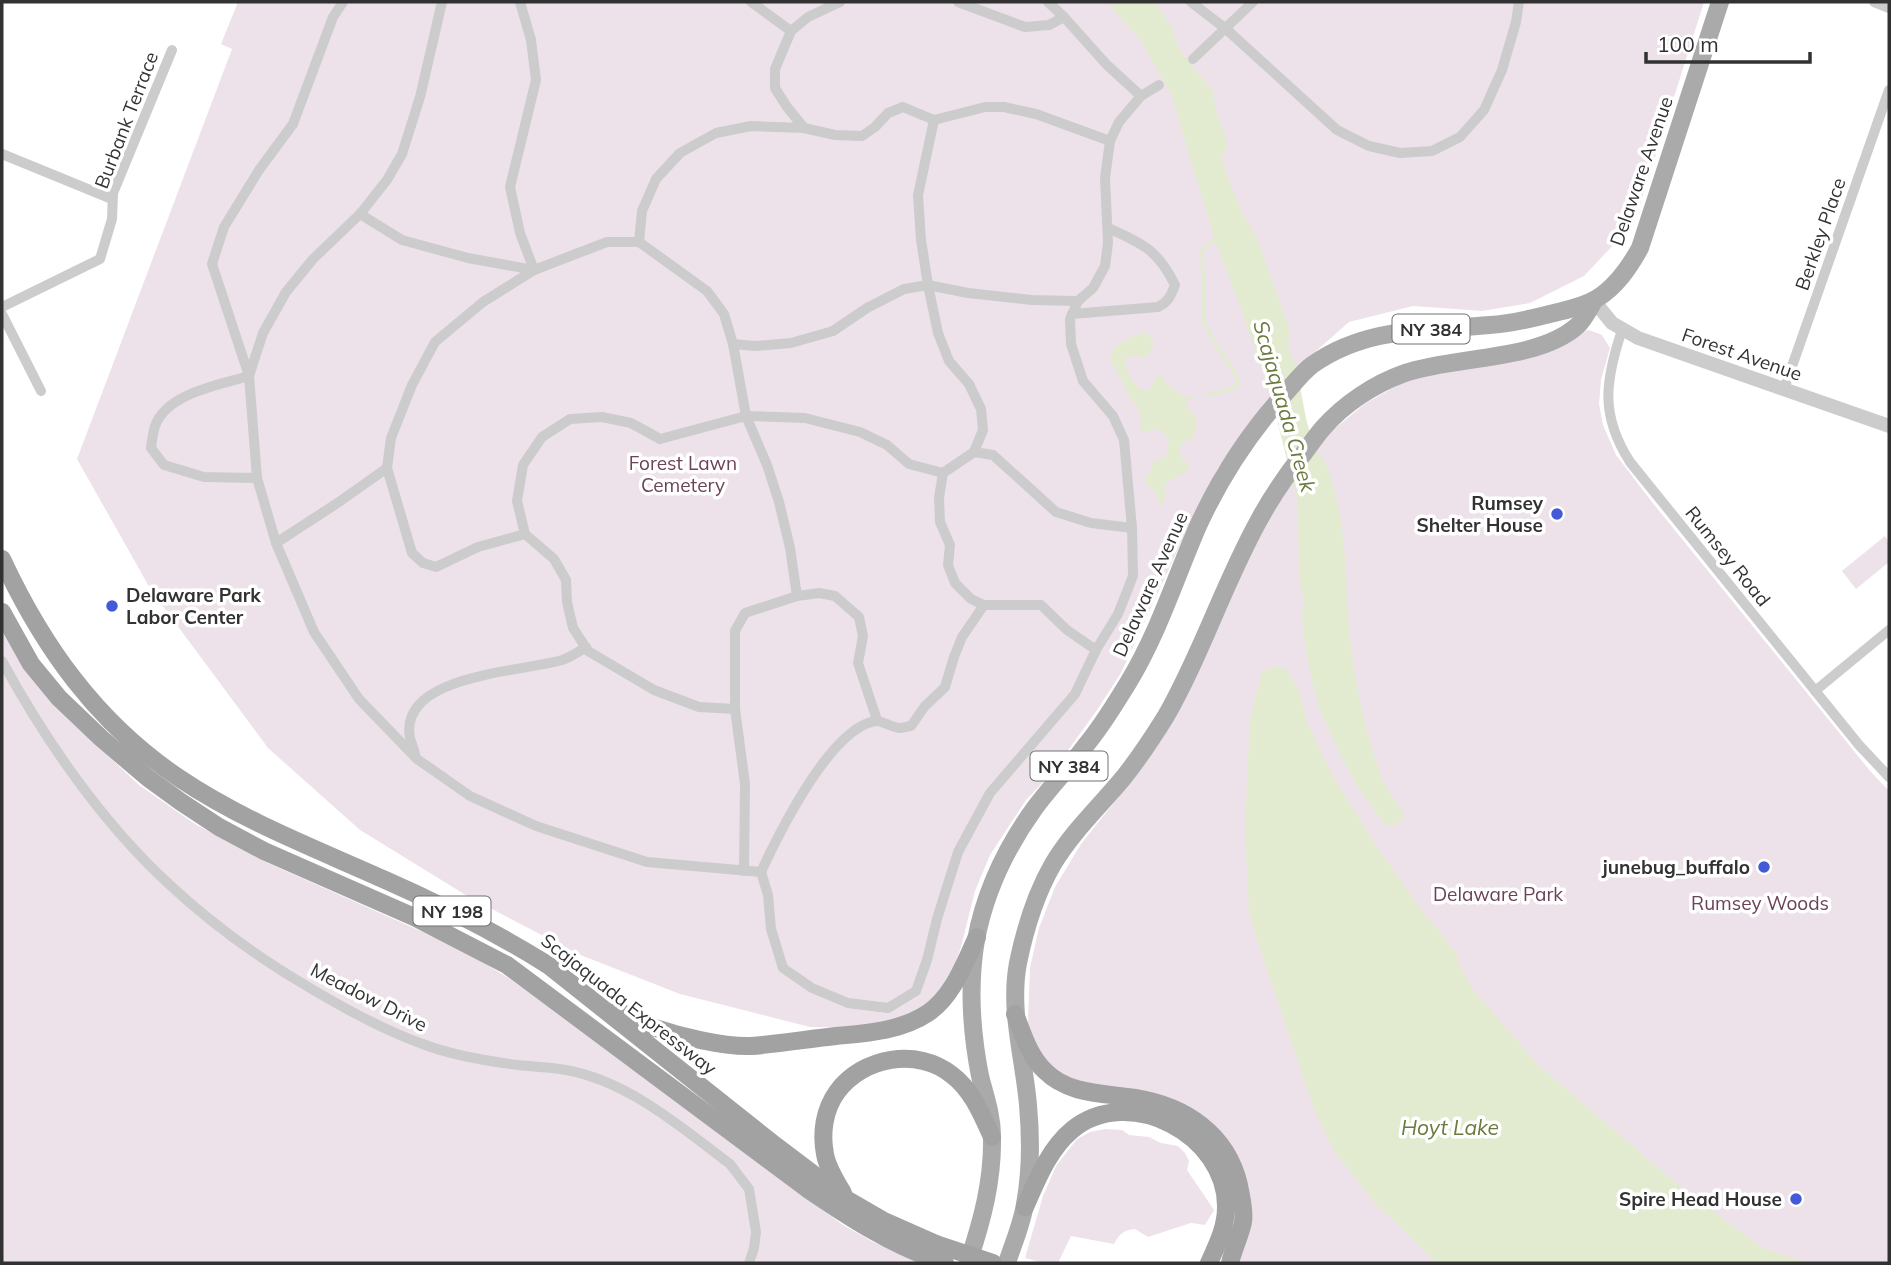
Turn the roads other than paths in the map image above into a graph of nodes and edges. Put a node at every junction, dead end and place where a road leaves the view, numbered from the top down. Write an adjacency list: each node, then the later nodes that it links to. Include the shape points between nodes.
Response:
1 (343, 2): 39 (street, via 332,17 293,124 224,227 212,264)
2 (442, 2): 27 (street, via 402,154)
3 (520, 2): 30 (street, via 536,80 510,187)
4 (751, 2): 16 (street)
5 (840, 2): 16 (street)
6 (958, 2): 14 (street, via 1025,27 1049,25)
7 (1048, 2): 14 (street)
8 (1191, 2): 15 (street)
9 (1253, 2): 15 (street)
10 (1519, 2): 15 (street, via 1502,70 1484,110 1460,137 1432,151 1400,153 1369,146 1337,130)
11 (1720, 2): 33 (main road, Delaware Avenue / NY 384, via 1640,248 1614,285)
12 (1874, 2): 13 (street)
13 (1889, 8)
14 (1064, 16): 21 (street)
15 (1226, 29): 18 (street)
16 (791, 31): 23 (street, via 775,69 775,88)
17 (172, 50): 26 (street, Burbank Terrace)
18 (1193, 59)
19 (1160, 85): 21 (street)
20 (1889, 90): 40 (street, Berkley Place)
21 (1141, 96): 24 (street)
22 (934, 120): 23 (street, via 903,107 888,113 862,136); 24 (street, via 1004,107); 31 (street, via 918,195)
23 (804, 128): 29 (street, via 751,126 716,133 680,153 656,179 642,211)
24 (1110, 141): 28 (street, via 1105,178)
25 (2, 155): 26 (street)
26 (112, 199): 34 (street, Burbank Terrace, via 112,219 100,259)
27 (360, 214): 30 (street, via 401,240); 39 (street, via 286,292 263,333)
28 (1108, 228): 32 (street, via 1105,266 1093,288); 36 (street, via 1142,243 1165,266 1174,285 1172,294 1158,307)
29 (639, 242): 30 (street, via 607,242); 38 (street, via 707,291 724,314)
30 (534, 270): 45 (street, via 483,302 435,342 407,395 391,438)
31 (928, 285): 32 (street, via 1032,300); 38 (street, via 904,289 833,331 791,343); 44 (street, via 949,361 969,384 981,409 983,430)
32 (1077, 301): 36 (street)
33 (1594, 301): 37 (street, Forest Avenue); 66 (main road, Delaware Avenue / NY 384, via 1521,321 1381,335 1339,349 1309,367 1242,446 1210,502 1130,681 1014,839 985,902); 68 (main road, Delaware Avenue / NY 384, via 1579,325 1551,341 1406,373 1361,396 1323,428 1258,521 1164,719 1131,768 1054,863 1024,933)
34 (2, 307)
35 (2, 314): 41 (street)
36 (1072, 314): 48 (street, via 1071,344 1083,381 1124,439)
37 (1622, 330): 40 (street, Forest Avenue); 59 (street, Rumsey Road, via 1607,395 1620,447)
38 (733, 344): 42 (street)
39 (249, 376): 47 (street); 47 (street, via 170,404 155,425 151,448 164,465 204,477)
40 (1784, 389): 43 (street, Forest Avenue)
41 (41, 391)
42 (746, 416): 46 (street, via 805,418 860,432 887,445 909,464); 49 (street, via 660,439 631,423 602,417 570,419 542,437 523,466 517,501); 52 (street, via 779,502)
43 (1889, 426)
44 (974, 452): 46 (street); 48 (street, via 993,455 1056,512 1091,523)
45 (387, 468): 49 (street, via 412,553 423,564 436,567 478,547); 50 (street)
46 (943, 473): 53 (street, via 940,522 950,545 948,565 955,583)
47 (257, 478): 50 (street)
48 (1132, 528): 57 (street, via 1133,576 1118,614)
49 (525, 534): 56 (street, via 554,559 566,580 573,628)
50 (276, 543): 62 (street, via 314,632 359,699)
51 (2, 559): 67 (highway, Scajaquada Expressway / NY 198, via 42,635 86,696 177,777 252,821 484,927)
52 (797, 596): 60 (street, via 745,613 735,631); 61 (street, via 835,596 859,617 863,636 858,663)
53 (984, 605): 57 (street, via 1041,605); 61 (street, via 962,637 945,687 911,726 899,728)
54 (2, 612): 72 (highway, Scajaquada Expressway / NY 198, via 31,664 58,698 181,802 264,851 414,917 507,965 859,1224 892,1242)
55 (1889, 629): 59 (street)
56 (586, 648): 60 (street, via 654,690 699,706); 62 (street, via 560,660 486,674 431,693 418,706 411,724 409,737)
57 (1096, 650): 65 (street, via 1075,694 990,793 958,852 916,991 888,1008 848,1003 812,988 783,968)
58 (2, 661): 73 (street, Meadow Drive, via 90,798 143,858 200,912 293,978 421,1044 467,1057 566,1070 602,1080 649,1105 730,1164 749,1189 756,1232)
59 (1815, 691): 63 (street, Rumsey Road)
60 (734, 709): 64 (street, via 745,785)
61 (877, 720): 65 (street, via 856,728 837,745 805,789)
62 (418, 760): 64 (street, via 470,796 536,826 647,862)
63 (1889, 777)
64 (744, 870): 65 (street)
65 (761, 872)
66 (977, 937): 67 (highway, via 956,981 929,1012 904,1025 860,1033 749,1046 716,1042 649,1026); 69 (main road, Delaware Avenue / NY 384, via 972,1031)
67 (575, 986): 70 (highway, Scajaquada Expressway / NY 198)
68 (1015, 1014): 71 (main road, Delaware Avenue / NY 384, via 1028,1104); 78 (highway, via 1031,1054 1058,1081 1093,1094 1173,1108 1209,1131 1222,1146 1237,1175 1243,1209)
69 (992, 1137): 70 (highway, via 975,1101 952,1074 905,1058 872,1065 837,1091 825,1117 825,1156); 74 (main road, Delaware Avenue / NY 384, via 988,1196)
70 (846, 1199): 72 (highway, Scajaquada Expressway / NY 198)
71 (1025, 1207): 76 (main road, Delaware Avenue / NY 384); 77 (highway, via 1041,1170 1073,1129 1115,1112 1149,1116 1182,1130 1216,1164 1227,1205 1225,1226)
72 (937, 1256): 75 (highway, Scajaquada Expressway / NY 198, bridge)
73 (749, 1263)
74 (968, 1263)
75 (993, 1263)
76 (1007, 1263)
77 (1209, 1263)
78 (1230, 1263)

